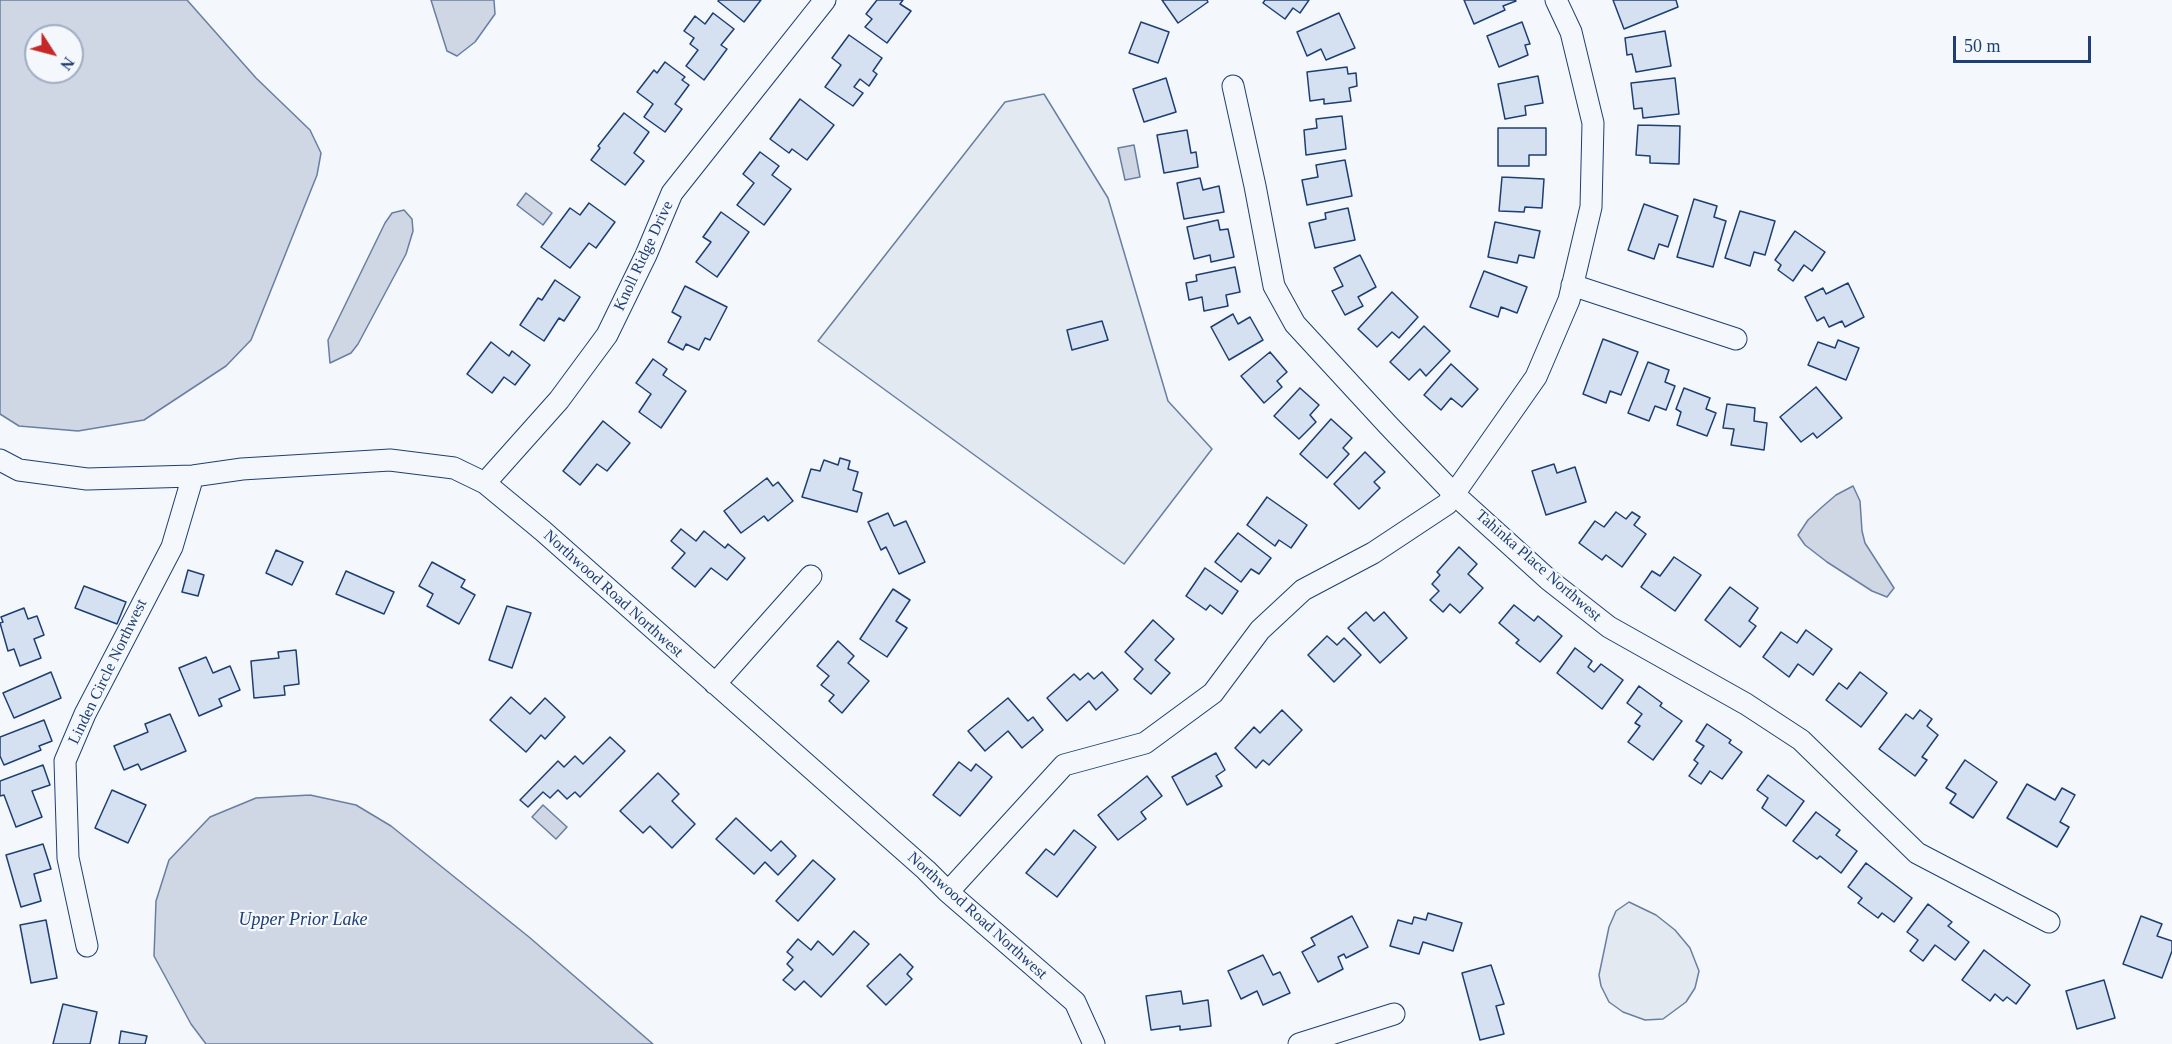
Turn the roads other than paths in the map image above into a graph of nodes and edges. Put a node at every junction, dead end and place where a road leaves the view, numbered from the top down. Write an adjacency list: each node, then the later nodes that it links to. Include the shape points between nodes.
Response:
1 (825, 0): 8 (street, Knoll Ridge Drive, via 672,193 607,335 560,400)
2 (1556, 0): 4 (street, via 1571,32 1593,123 1591,207)
3 (1233, 86): 9 (street, Tahinka Place Northwest, via 1274,286 1295,324)
4 (1572, 285): 5 (street); 9 (street, via 1536,377)
5 (1736, 339)
6 (0, 460): 7 (street, Northwood Road Northwest, via 19,470 87,480)
7 (193, 476): 8 (street, Northwood Road Northwest, via 242,469 390,460 454,468); 14 (street, Linden Circle Northwest, via 172,547 84,714 65,761 68,858)
8 (486, 483): 11 (street, Northwood Road Northwest)
9 (1454, 494): 12 (street, via 1447,504 1373,553 1303,590 1260,630 1213,693 1145,743 1064,765); 13 (street, Tahinka Place Northwest, via 1549,580 1609,627 1746,704 1801,740 1917,853)
10 (811, 576): 11 (street)
11 (715, 684): 12 (street, Northwood Road Northwest)
12 (948, 892): 16 (street, Northwood Road Northwest, via 1075,1002)
13 (2049, 922)
14 (87, 946)
15 (1394, 1014): 17 (street)
16 (1094, 1044)
17 (1299, 1044)

